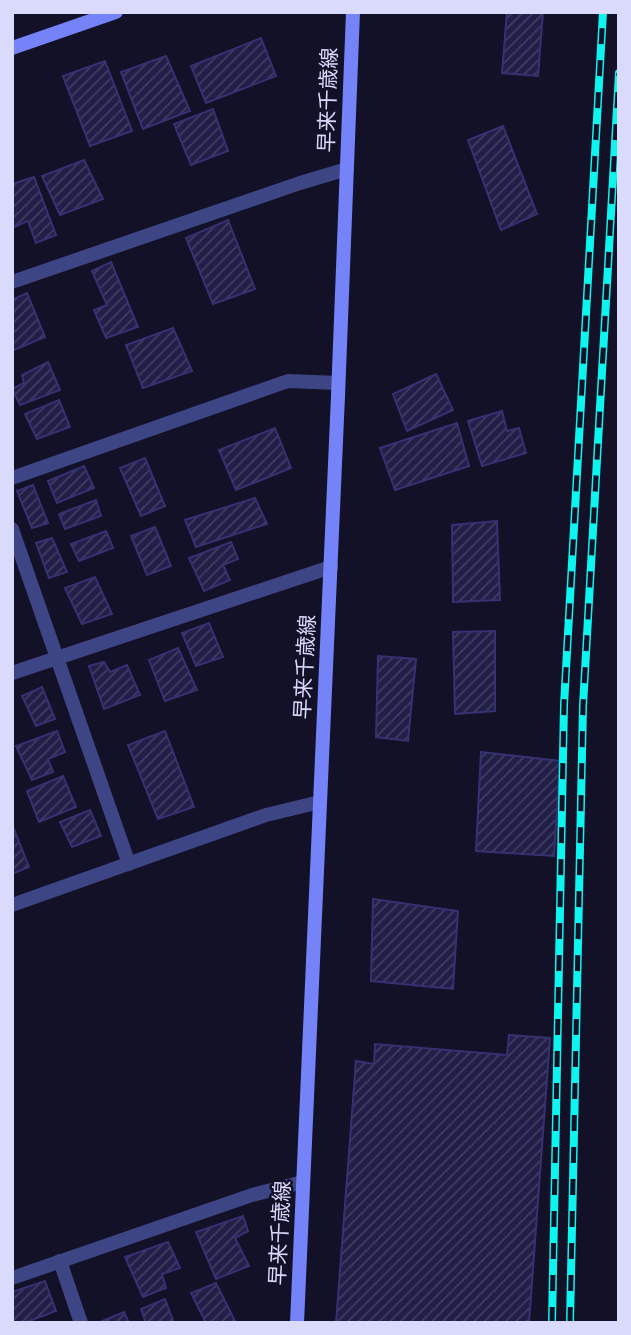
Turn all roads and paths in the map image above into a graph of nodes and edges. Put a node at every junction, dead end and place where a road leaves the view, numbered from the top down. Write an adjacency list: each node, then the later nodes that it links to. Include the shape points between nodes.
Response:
1 (116, 12): 3 (main road)
2 (353, 12): 4 (main road, 早来千歳線)
3 (12, 48)
4 (347, 169): 5 (street); 6 (main road, 早来千歳線)
5 (12, 282)
6 (338, 383): 7 (street, via 288,381); 9 (main road, 早来千歳線)
7 (12, 478)
8 (12, 529): 10 (street)
9 (331, 567): 10 (street); 12 (main road, 早来千歳線)
10 (57, 657): 11 (street); 13 (street)
11 (12, 673)
12 (320, 802): 13 (street, via 266,815); 15 (main road, 早来千歳線)
13 (129, 864): 14 (street)
14 (12, 905)
15 (303, 1182): 16 (street); 19 (main road, 早来千歳線)
16 (60, 1261): 17 (street); 18 (street)
17 (12, 1278)
18 (81, 1323)
19 (297, 1323)

